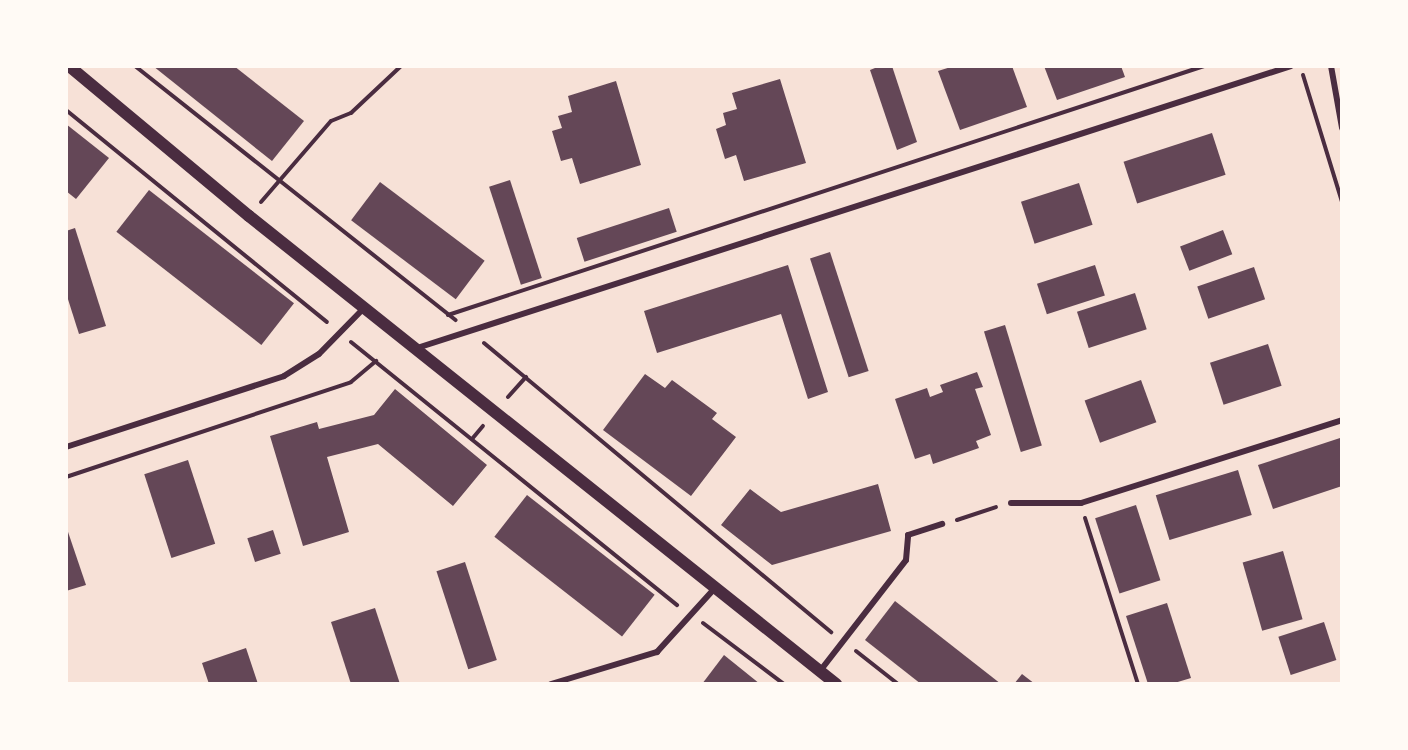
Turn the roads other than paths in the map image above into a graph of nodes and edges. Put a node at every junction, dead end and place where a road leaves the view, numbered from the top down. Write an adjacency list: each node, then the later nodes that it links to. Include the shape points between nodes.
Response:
1 (69, 66): 5 (main road)
2 (1290, 66): 6 (street)
3 (1331, 66): 4 (street)
4 (1342, 128)
5 (364, 308): 6 (main road); 8 (street, via 341,334 284,376)
6 (417, 348): 11 (main road)
7 (1342, 420): 9 (street, via 1081,502)
8 (66, 447)
9 (1011, 502)
10 (942, 524): 12 (street, via 908,535 906,560)
11 (715, 588): 12 (main road); 13 (street, via 657,652)
12 (820, 671): 15 (main road)
13 (572, 681): 14 (street)
14 (551, 684)
15 (836, 684)

